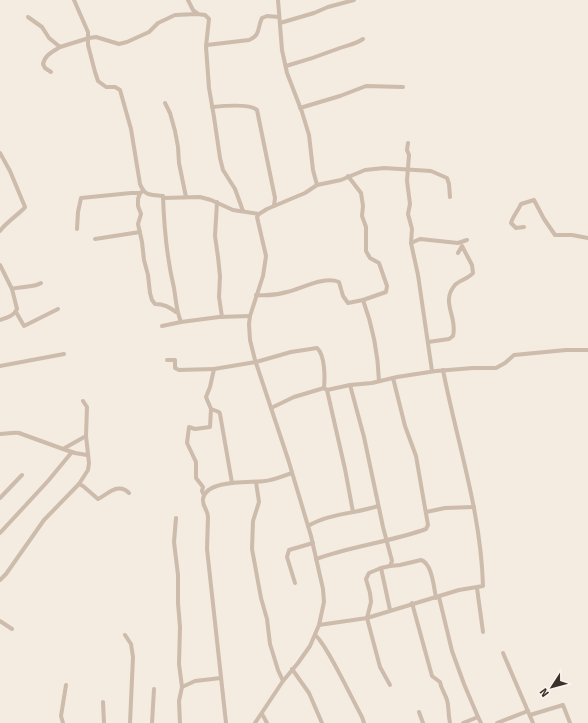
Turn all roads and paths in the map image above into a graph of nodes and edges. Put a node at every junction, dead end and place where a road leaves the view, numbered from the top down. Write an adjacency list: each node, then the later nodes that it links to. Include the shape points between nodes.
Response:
1 (74, 0): 11 (street)
2 (188, 0): 7 (street)
3 (278, 0): 9 (street)
4 (336, 0): 6 (street)
5 (354, 0): 6 (street)
6 (336, 5): 10 (street)
7 (197, 14): 11 (street, via 175,15 158,23 142,36 119,44 96,37); 14 (street, via 205,15 209,19)
8 (28, 17): 13 (street, via 42,27 49,38)
9 (279, 17): 10 (street); 14 (street, via 262,18 258,34 254,38 214,43)
10 (280, 23): 15 (street)
11 (89, 38): 13 (street); 26 (street, via 89,51 98,80 106,87 118,88 121,93 131,129)
12 (363, 39): 15 (street, via 356,44)
13 (60, 47): 16 (street, via 44,59 45,68)
14 (206, 47): 19 (street, via 208,88)
15 (286, 66): 20 (street)
16 (51, 72)
17 (403, 87): 20 (street, via 366,86)
18 (166, 103): 27 (street, via 175,131)
19 (212, 107): 31 (street, via 250,106 257,110 275,198); 32 (street, via 223,170 235,189)
20 (300, 108): 25 (street, via 309,136)
21 (408, 143): 23 (street)
22 (0, 153): 36 (street, via 24,207)
23 (408, 170): 24 (street, via 384,168 365,170); 28 (street, via 431,171 447,178); 41 (street)
24 (348, 176): 25 (street); 47 (street, via 361,193 362,216 366,227 366,251 370,258 379,263 387,286 386,292)
25 (317, 185): 31 (street)
26 (141, 192): 29 (street); 35 (street, via 81,198); 37 (street, via 138,199 141,214 138,224)
27 (186, 197): 29 (street); 30 (street, via 200,197)
28 (450, 197)
29 (164, 198): 50 (street)
30 (217, 202): 32 (street, via 233,210); 52 (street, via 214,236 219,263)
31 (274, 206): 33 (street)
32 (243, 211): 33 (street)
33 (259, 214): 46 (street, via 258,224 266,256 263,276)
34 (524, 227): 38 (street, via 516,228 511,223 512,218 519,210 520,204 534,200 555,235)
35 (77, 229)
36 (0, 231)
37 (140, 232): 39 (street); 50 (street, via 152,300 155,304 170,307)
38 (588, 238)
39 (95, 239)
40 (467, 240): 41 (street, via 458,243 420,239)
41 (411, 243): 56 (street)
42 (458, 253): 56 (street, via 462,246 472,265 473,274 460,281 449,294 453,336)
43 (0, 265): 45 (street)
44 (41, 283): 45 (street)
45 (12, 289): 49 (street)
46 (256, 295): 47 (street, via 276,295 332,280 339,282 348,303); 51 (street)
47 (363, 300): 66 (street, via 374,333)
48 (58, 309): 49 (street, via 24,326)
49 (16, 312): 53 (street)
50 (176, 312): 54 (street)
51 (250, 316): 52 (street); 60 (street, via 250,340)
52 (222, 317): 54 (street)
53 (0, 320)
54 (181, 322): 55 (street)
55 (162, 326)
56 (428, 342): 64 (street)
57 (588, 350): 63 (street, via 514,355 496,368)
58 (64, 354): 61 (street)
59 (167, 360): 62 (street, via 175,360 176,368 179,370)
60 (256, 362): 62 (street); 68 (street, via 317,348 324,369); 70 (street)
61 (0, 366)
62 (214, 369): 71 (street, via 206,397)
63 (443, 370): 64 (street); 86 (street)
64 (432, 371): 65 (street)
65 (393, 378): 66 (street); 88 (street, via 405,426 416,456)
66 (379, 381): 67 (street)
67 (350, 385): 68 (street); 85 (street)
68 (326, 389): 70 (street, via 294,397); 87 (street)
69 (83, 401): 73 (street, via 87,408)
70 (271, 408): 77 (street)
71 (211, 409): 80 (street, via 219,412 221,416); 83 (street, via 210,426 195,429 189,427 188,442 196,462 196,478 203,487)
72 (0, 434): 74 (street, via 19,433)
73 (86, 436): 74 (street); 76 (street)
74 (63, 449): 75 (street)
75 (72, 452): 76 (street); 91 (street)
76 (87, 455): 81 (street, via 88,470)
77 (292, 473): 79 (street); 90 (street)
78 (22, 475): 84 (street)
79 (256, 482): 80 (street); 113 (street, via 259,502 253,521 252,549 270,644)
80 (232, 483): 83 (street, via 213,487)
81 (78, 484): 82 (street, via 98,498 112,489 119,488); 97 (street, via 44,520)
82 (129, 493)
83 (204, 495): 112 (street, via 203,505 208,512 207,549)
84 (0, 498)
85 (378, 506): 87 (street); 92 (street)
86 (474, 507): 88 (street, via 445,508); 99 (street, via 483,586)
87 (353, 512): 90 (street, via 339,514)
88 (426, 512): 92 (street, via 426,530)
89 (176, 518): 116 (street, via 174,542 178,575 179,664)
90 (308, 526): 93 (street)
91 (0, 533)
92 (387, 541): 94 (street, via 347,549); 95 (street, via 392,561)
93 (313, 543): 94 (street); 98 (street, via 289,550 287,557)
94 (316, 559): 105 (street, via 324,602)
95 (390, 566): 96 (street); 100 (street, via 424,561 429,568)
96 (381, 568): 102 (street); 103 (street, via 369,573 366,579 371,602)
97 (0, 580)
98 (295, 583)
99 (477, 588): 100 (street, via 459,590); 107 (street)
100 (438, 597): 101 (street); 123 (street, via 452,651)
101 (412, 603): 102 (street); 135 (street, via 432,676 440,682 440,688 447,700)
102 (390, 610): 103 (street)
103 (367, 618): 105 (street); 115 (street, via 380,667)
104 (0, 621): 106 (street)
105 (319, 625): 109 (street)
106 (12, 629)
107 (483, 632)
108 (125, 635): 126 (street, via 131,644 134,657)
109 (315, 635): 111 (street, via 310,646); 133 (street, via 321,641)
110 (503, 653): 119 (street)
111 (292, 669): 113 (street); 132 (street, via 309,693)
112 (221, 678): 116 (street, via 195,681); 129 (street)
113 (283, 681): 121 (street)
114 (66, 685): 124 (street, via 61,716)
115 (390, 685)
116 (182, 687): 128 (street, via 179,701)
117 (154, 689): 127 (street)
118 (103, 702): 125 (street)
119 (528, 710): 122 (street); 138 (street)
120 (420, 712): 134 (street)
121 (262, 714): 130 (street); 131 (street)
122 (530, 715): 139 (street); 140 (street, via 563,705)
123 (478, 717): 136 (street); 137 (street)
124 (63, 723)
125 (104, 723)
126 (130, 723)
127 (152, 723)
128 (180, 723)
129 (226, 723)
130 (255, 723)
131 (267, 723)
132 (322, 723)
133 (364, 723)
134 (423, 723)
135 (450, 723)
136 (462, 723)
137 (481, 723)
138 (496, 723)
139 (533, 723)
140 (570, 723)

